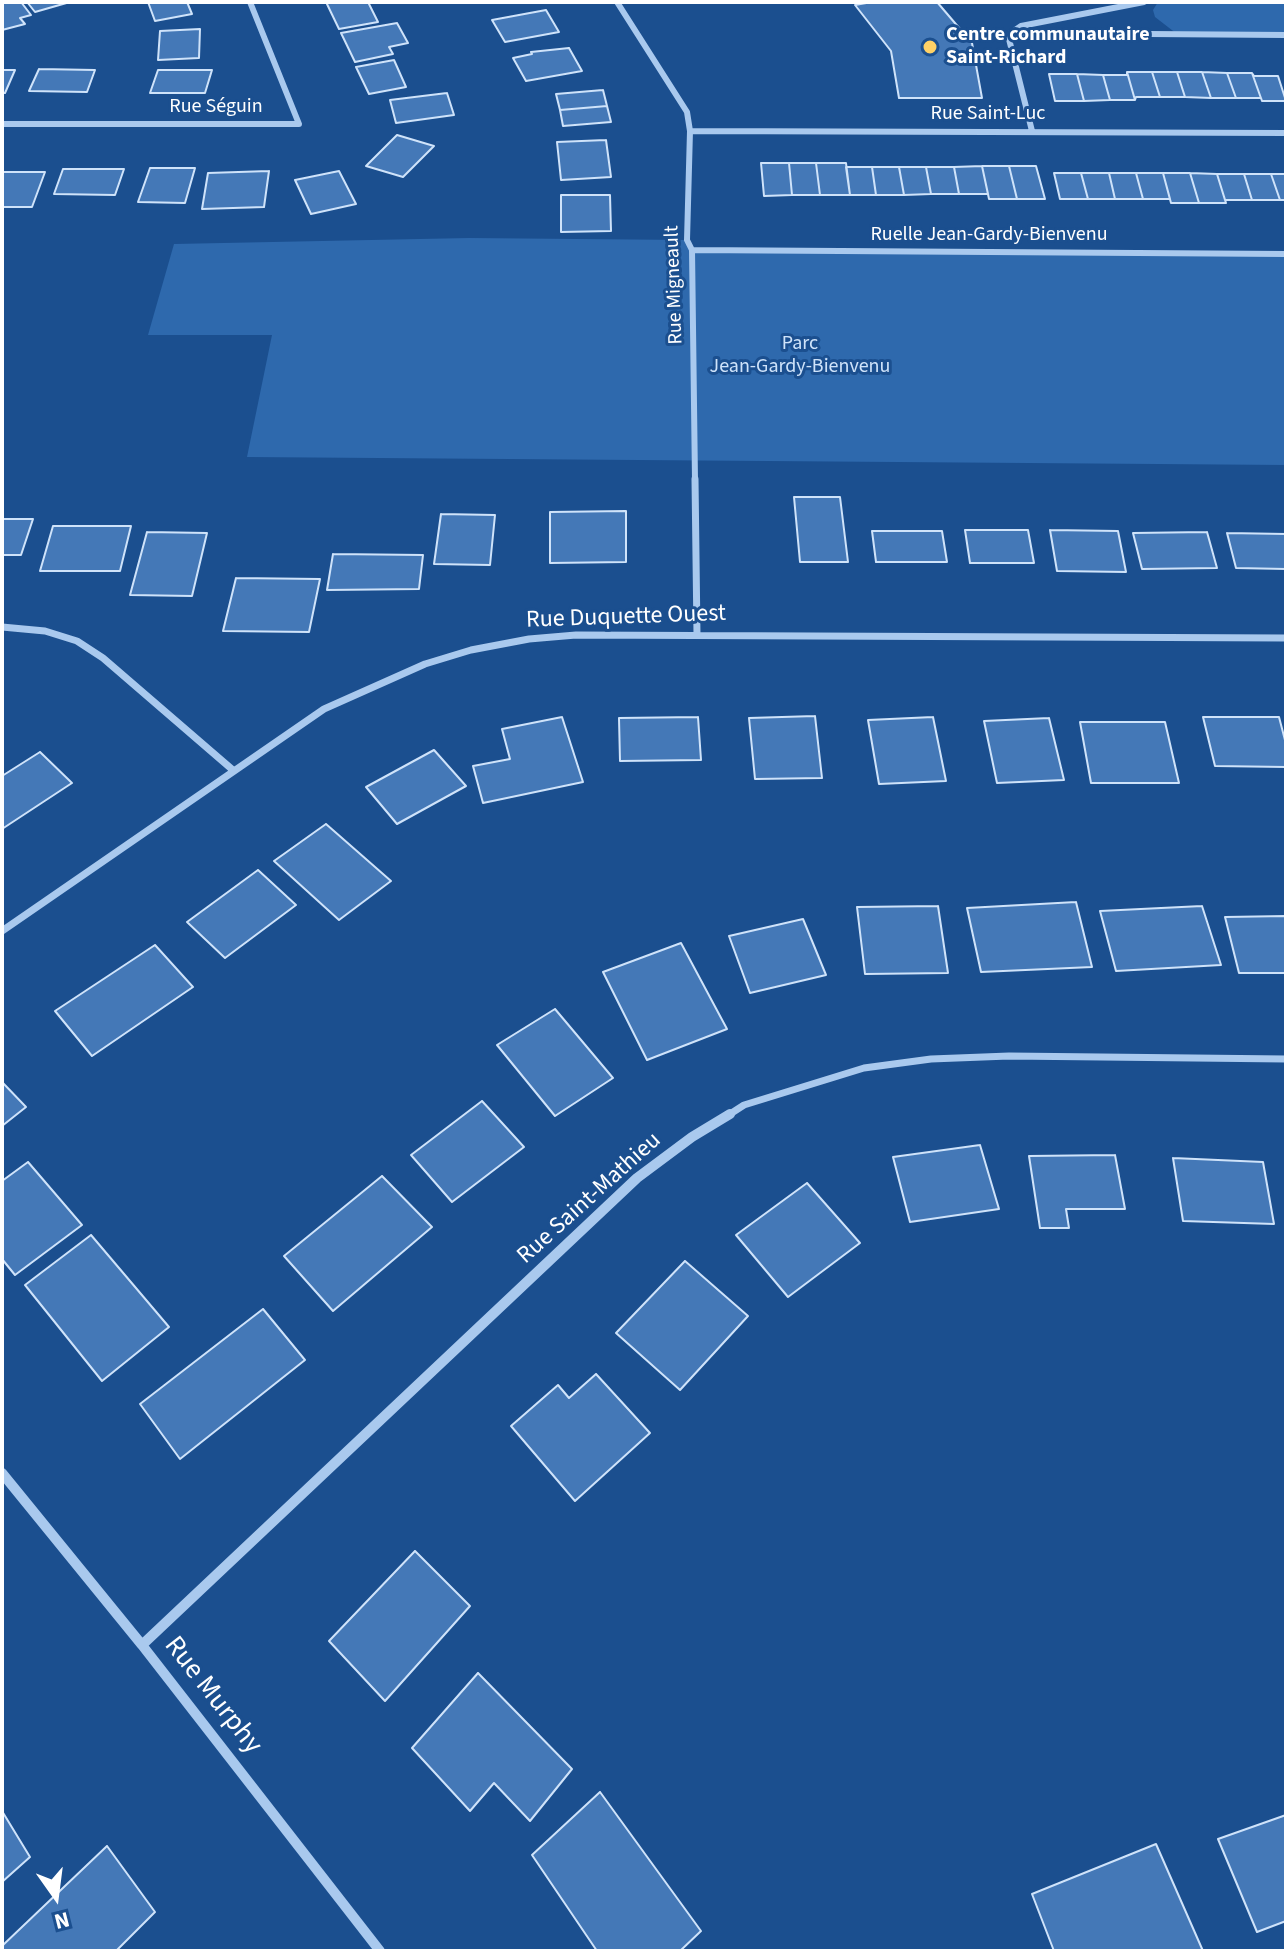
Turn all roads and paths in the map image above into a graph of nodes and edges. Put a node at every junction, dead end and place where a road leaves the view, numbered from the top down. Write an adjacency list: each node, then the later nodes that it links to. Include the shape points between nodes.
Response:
1 (250, 2): 6 (street, Rue Séguin, via 299,124)
2 (620, 2): 7 (street, Rue Migneault, via 687,112)
3 (1144, 2): 4 (street, via 1021,26)
4 (1011, 33): 5 (street); 8 (street)
5 (1286, 35)
6 (2, 124)
7 (690, 131): 8 (street, Rue Saint-Luc); 10 (street, Rue Migneault, via 687,240)
8 (1032, 131): 9 (street, Rue Saint-Luc)
9 (1286, 133)
10 (692, 250): 11 (street, Ruelle Jean-Gardy-Bienvenu); 13 (street, Rue Migneault)
11 (1286, 254)
12 (2, 627): 15 (street, via 77,641)
13 (697, 635): 14 (street, Rue Duquette Ouest); 15 (street, Rue Duquette Ouest, via 529,639 455,655 324,709)
14 (1286, 638)
15 (234, 771): 16 (street, Rue Duquette Ouest)
16 (2, 931)
17 (1286, 1059): 19 (street, Rue Saint-Mathieu, via 931,1059 864,1068 744,1105 637,1178)
18 (2, 1473): 19 (street, Rue Murphy)
19 (142, 1645): 20 (street, Rue Murphy)
20 (380, 1951)

